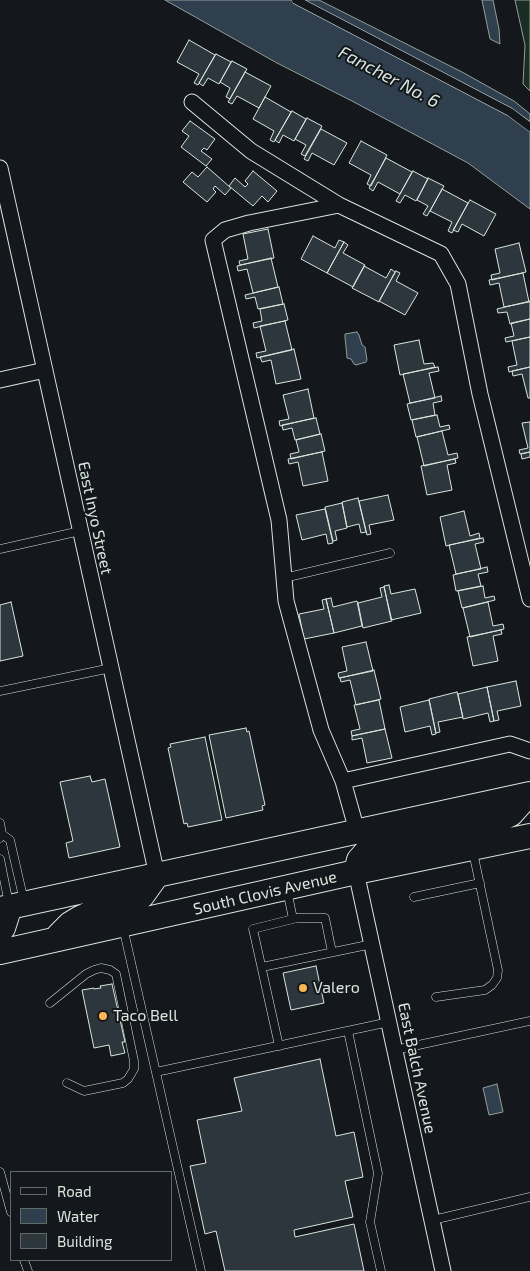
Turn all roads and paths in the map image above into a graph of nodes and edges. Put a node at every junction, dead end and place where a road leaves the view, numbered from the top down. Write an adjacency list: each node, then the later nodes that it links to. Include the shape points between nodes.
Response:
1 (296, 0): 3 (lane, via 510,112)
2 (192, 102): 5 (street, via 251,151)
3 (530, 128)
4 (0, 172): 6 (street, East Inyo Street)
5 (339, 205): 11 (street, via 249,223 225,230 213,240 279,520); 12 (street, via 441,254 458,284 480,394)
6 (45, 370): 7 (street); 8 (street, East Inyo Street)
7 (0, 380)
8 (80, 531): 9 (lane); 13 (street, East Inyo Street)
9 (0, 549)
10 (390, 553): 11 (lane)
11 (284, 578): 16 (street, via 286,601 321,730)
12 (530, 599)
13 (111, 668): 14 (lane); 25 (street, East Inyo Street)
14 (0, 692)
15 (530, 751): 16 (street, via 510,744)
16 (344, 782): 19 (street)
17 (529, 794): 19 (main road); 24 (main road, via 511,814 501,819 366,852 359,860)
18 (0, 823): 20 (lane)
19 (357, 831): 25 (main road)
20 (1, 836): 29 (lane, via 10,840)
21 (530, 836): 22 (main road, South Clovis Avenue)
22 (472, 848): 24 (main road, South Clovis Avenue); 26 (lane)
23 (0, 862): 29 (lane)
24 (356, 872): 27 (main road, South Clovis Avenue); 34 (street, East Balch Avenue)
25 (156, 875): 29 (main road); 33 (main road, via 142,896 80,918)
26 (480, 883): 28 (lane); 38 (lane, via 497,978 485,990)
27 (286, 888): 30 (lane); 31 (main road, South Clovis Avenue)
28 (414, 897)
29 (12, 906): 32 (main road)
30 (293, 919): 36 (lane, via 325,918); 37 (lane, via 253,929)
31 (122, 924): 33 (main road, South Clovis Avenue); 45 (lane)
32 (0, 929)
33 (52, 941): 35 (main road, South Clovis Avenue)
34 (372, 944): 36 (lane); 41 (street, East Balch Avenue)
35 (0, 952)
36 (332, 952): 37 (lane)
37 (262, 967): 43 (lane)
38 (436, 997)
39 (50, 1003): 46 (lane, via 94,970 101,968 116,974 134,1061 131,1076 123,1083 84,1091)
40 (530, 1021): 44 (lane)
41 (389, 1022): 42 (lane); 44 (street, East Balch Avenue)
42 (348, 1031): 43 (lane); 52 (lane, via 378,1173 370,1222)
43 (280, 1046): 45 (lane)
44 (395, 1050): 50 (street, East Balch Avenue)
45 (156, 1072): 51 (lane)
46 (67, 1083)
47 (0, 1172): 49 (lane)
48 (530, 1197): 50 (lane)
49 (10, 1208)
50 (433, 1220): 53 (street, East Balch Avenue)
51 (201, 1271)
52 (380, 1271)
53 (443, 1271)

